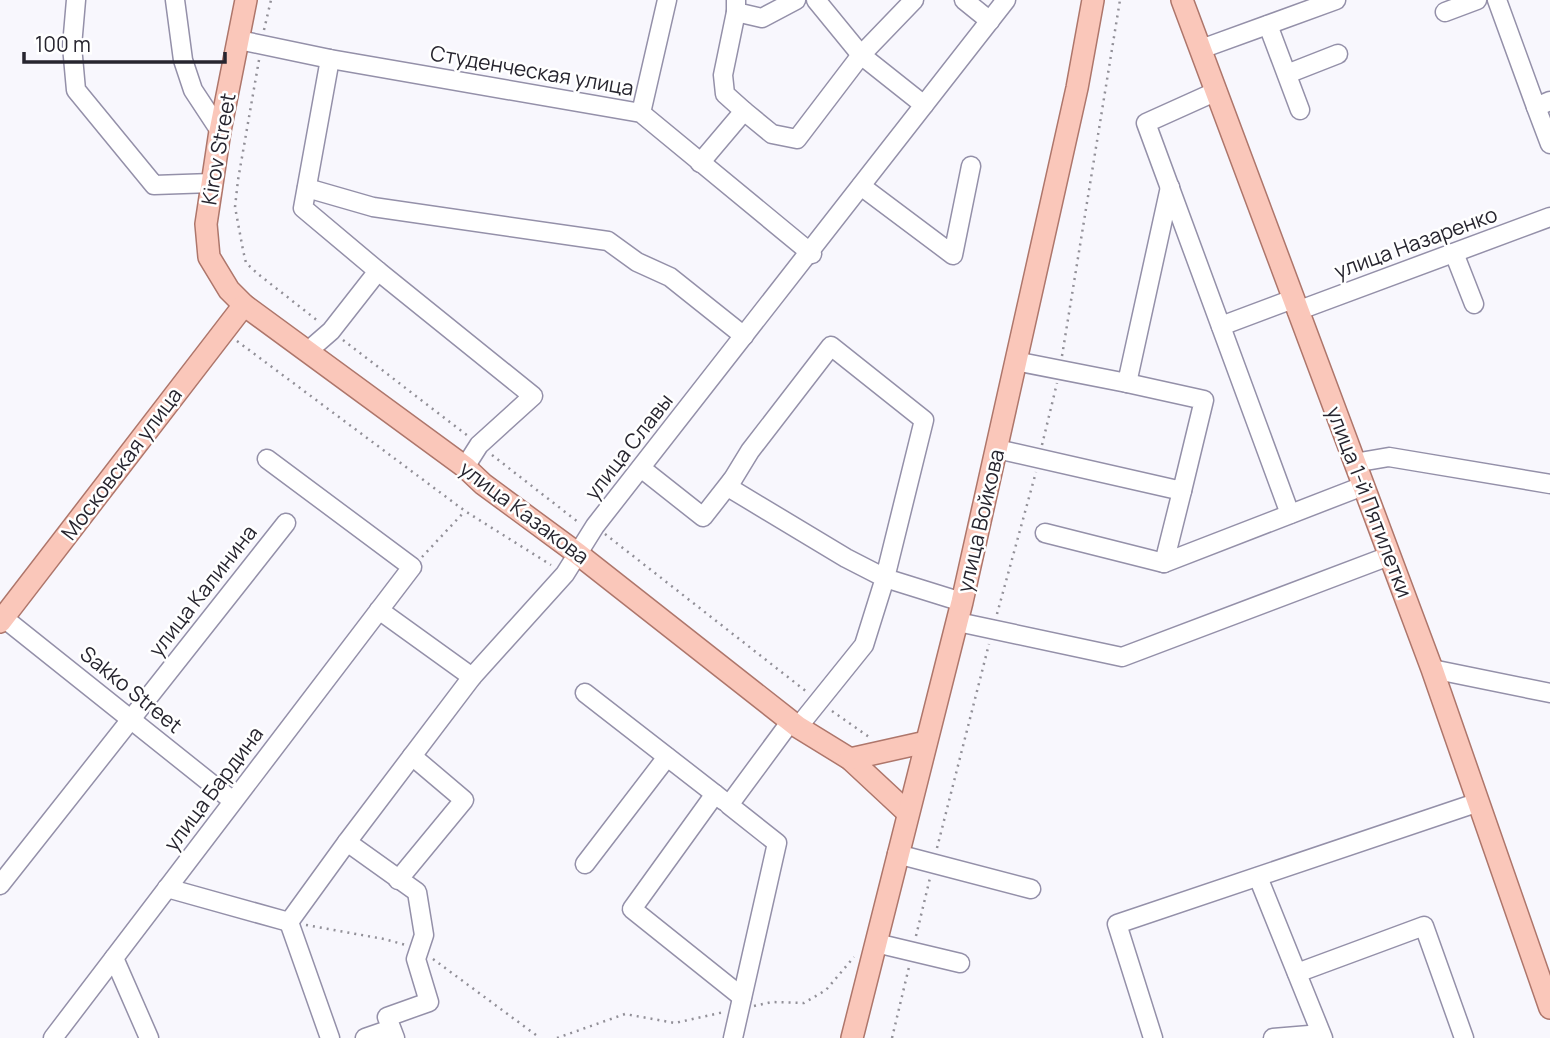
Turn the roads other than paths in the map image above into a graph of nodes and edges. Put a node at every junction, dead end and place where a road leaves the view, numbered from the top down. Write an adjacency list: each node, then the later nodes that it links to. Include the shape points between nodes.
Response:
1 (76, 0): 35 (street, via 72,46 76,90 154,185)
2 (175, 0): 31 (street, via 183,60 193,90)
3 (246, 0): 19 (main road, Kirov Street)
4 (667, 0): 30 (street)
5 (796, 0): 15 (street, via 762,18)
6 (816, 0): 22 (street)
7 (914, 0): 22 (street)
8 (964, 0): 17 (street)
9 (1006, 0): 17 (street, улица Славы)
10 (1093, 0): 50 (main road, улица Войкова)
11 (1182, 0): 20 (main road, улица 1-й Пятилетки)
12 (1336, 0): 18 (street)
13 (1477, 0): 16 (street)
14 (1497, 0): 26 (street)
15 (736, 6): 29 (street, via 723,75 724,94)
16 (1445, 12)
17 (990, 20): 27 (street, улица Славы)
18 (1268, 24): 20 (street); 24 (street)
19 (239, 40): 23 (street, Студенческая улица); 31 (main road, Kirov Street)
20 (1201, 49): 25 (main road, улица 1-й Пятилетки)
21 (1338, 54): 24 (street)
22 (861, 55): 27 (street); 29 (street, via 797,139 772,134)
23 (330, 59): 30 (street, Студенческая улица); 38 (street)
24 (1287, 74): 28 (street)
25 (1217, 91): 37 (street, via 1146,123); 46 (main road, улица 1-й Пятилетки)
26 (1543, 104): 32 (street)
27 (924, 105): 36 (street, улица Славы)
28 (1300, 110)
29 (744, 111): 33 (street)
30 (641, 113): 33 (street, Студенческая улица)
31 (220, 131): 35 (main road, Kirov Street)
32 (1550, 144)
33 (700, 163): 40 (street, Студенческая улица)
34 (971, 166): 36 (street, via 953,255)
35 (212, 183): 42 (main road, Kirov Street, via 206,225)
36 (861, 186): 40 (street, улица Славы)
37 (1170, 187): 47 (street); 51 (street)
38 (307, 188): 43 (street, via 303,208); 48 (street, via 373,207 608,241 670,278)
39 (1550, 217): 41 (street, улица Назаренко)
40 (811, 253): 48 (street, улица Славы)
41 (1454, 253): 44 (street); 46 (street, улица Назаренко)
42 (209, 257): 45 (main road, улица Казакова)
43 (378, 271): 49 (street, via 331,331); 55 (street, via 533,396 479,445)
44 (1474, 304)
45 (244, 305): 49 (main road, улица Казакова); 70 (main road, Московская улица)
46 (1295, 305): 47 (street, улица Назаренко); 54 (main road, улица 1-й Пятилетки)
47 (1221, 326): 61 (street)
48 (744, 336): 56 (street, улица Славы)
49 (308, 351): 55 (main road, улица Казакова)
50 (1015, 360): 51 (street); 52 (main road, улица Войкова)
51 (1127, 383): 60 (street, via 1204,400)
52 (997, 449): 60 (street); 69 (main road, улица Войкова)
53 (267, 459): 68 (street, улица Бардина, via 412,567)
54 (1354, 463): 58 (street, via 1388,457); 59 (main road, улица 1-й Пятилетки)
55 (465, 467): 64 (main road, улица Казакова)
56 (641, 468): 57 (street, via 703,517); 64 (street, улица Славы)
57 (732, 480): 67 (street, via 728,487); 67 (street, via 831,346 924,420)
58 (1550, 484)
59 (1363, 486): 61 (street); 65 (main road, улица 1-й Пятилетки)
60 (1182, 491): 66 (street)
61 (1290, 514): 66 (street)
62 (286, 523): 75 (street, улица Калинина)
63 (1045, 533): 66 (street)
64 (578, 554): 72 (street, улица Славы); 76 (main road, улица Казакова)
65 (1390, 556): 69 (street, via 1122,657 993,629); 71 (main road, улица 1-й Пятилетки)
66 (1164, 563)
67 (885, 578): 69 (street); 76 (street, via 864,645)
68 (379, 610): 72 (street); 82 (street, улица Бардина)
69 (960, 612): 77 (main road, улица Войкова)
70 (1, 618): 75 (street, Sakko Street)
71 (1433, 669): 74 (street); 83 (main road, улица 1-й Пятилетки)
72 (472, 677): 78 (street, улица Славы)
73 (585, 693): 79 (street)
74 (1550, 693)
75 (131, 719): 82 (street, Sakko Street); 90 (street, улица Калинина)
76 (795, 724): 80 (main road, улица Казакова); 81 (street)
77 (926, 741): 80 (main road); 84 (main road, улица Войкова)
78 (412, 756): 85 (street, улица Славы); 89 (street, via 464,800)
79 (667, 757): 81 (street); 87 (street)
80 (850, 760): 84 (main road, улица Казакова)
81 (722, 800): 98 (street, via 777,843); 98 (street, via 632,909)
82 (233, 801): 91 (street, улица Бардина)
83 (1479, 802): 88 (street); 99 (main road, улица 1-й Пятилетки)
84 (908, 813): 86 (main road, улица Войкова)
85 (347, 842): 89 (street); 93 (street, улица Славы)
86 (897, 854): 92 (street); 94 (main road, улица Войкова)
87 (585, 864)
88 (1258, 877): 97 (street); 108 (street, via 1117,924)
89 (398, 880): 100 (street, via 417,892 424,935 416,959 429,1002 387,1017)
90 (0, 885)
91 (167, 888): 93 (street); 95 (street, улица Бардина)
92 (1031, 889)
93 (289, 922): 104 (street)
94 (876, 943): 96 (street); 107 (main road, улица Войкова)
95 (114, 958): 102 (street, улица Бардина); 103 (street)
96 (960, 963)
97 (1297, 973): 101 (street); 110 (street, via 1424,926)
98 (742, 998): 106 (street)
99 (1550, 1008)
100 (393, 1033): 105 (street)
101 (1322, 1036): 109 (street)
102 (53, 1038)
103 (149, 1038)
104 (330, 1038)
105 (365, 1038)
106 (733, 1038)
107 (852, 1038)
108 (1153, 1038)
109 (1273, 1038)
110 (1464, 1038)

